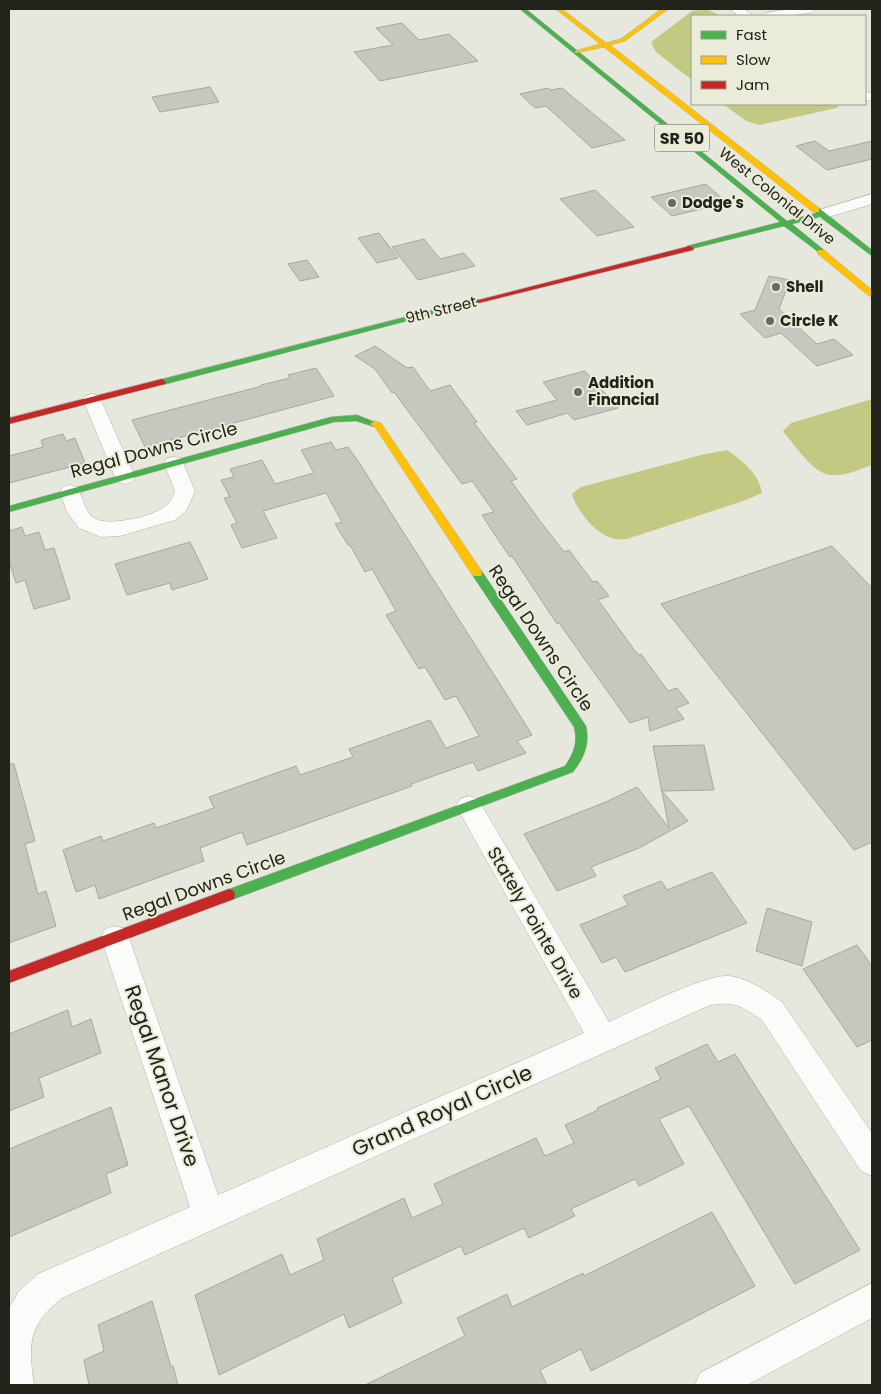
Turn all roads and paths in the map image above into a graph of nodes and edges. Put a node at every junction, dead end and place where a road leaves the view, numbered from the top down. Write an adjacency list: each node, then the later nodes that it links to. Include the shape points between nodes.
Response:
1 (523, 9): 7 (main road, West Colonial Drive / SR 50)
2 (559, 9): 6 (main road, West Colonial Drive / SR 50)
3 (665, 9): 6 (main road, via 623,40)
4 (809, 9): 5 (street)
5 (776, 15)
6 (605, 44): 7 (main road); 9 (main road, West Colonial Drive / SR 50)
7 (577, 52): 10 (main road, West Colonial Drive / SR 50)
8 (872, 199): 9 (street, 9th Street)
9 (822, 214): 10 (main road, 9th Street); 11 (main road, West Colonial Drive / SR 50)
10 (787, 223): 12 (main road, West Colonial Drive / SR 50); 13 (main road, 9th Street)
11 (872, 254)
12 (872, 294)
13 (92, 400): 14 (main road, 9th Street); 16 (street)
14 (9, 421)
15 (174, 463): 16 (main road, Regal Downs Circle); 17 (street, via 185,492 179,506 168,515 120,529 102,530 86,523 77,512); 19 (main road, Regal Downs Circle, via 334,419 353,417 378,425 580,726 584,738 581,754 569,769)
16 (125, 477): 17 (main road, Regal Downs Circle)
17 (70, 492): 18 (main road, Regal Downs Circle)
18 (9, 509)
19 (469, 806): 20 (main road, Regal Downs Circle); 22 (street, Stately Pointe Drive)
20 (115, 938): 21 (main road, Regal Downs Circle); 24 (street, Regal Manor Drive)
21 (9, 978)
22 (603, 1039): 23 (street, Grand Royal Circle, via 708,992 728,989 752,997 772,1011); 24 (street, Grand Royal Circle)
23 (872, 1160)
24 (209, 1215): 26 (street, Grand Royal Circle, via 50,1286 36,1298 16,1329 13,1367)
25 (872, 1300): 27 (street)
26 (17, 1385)
27 (712, 1385)

